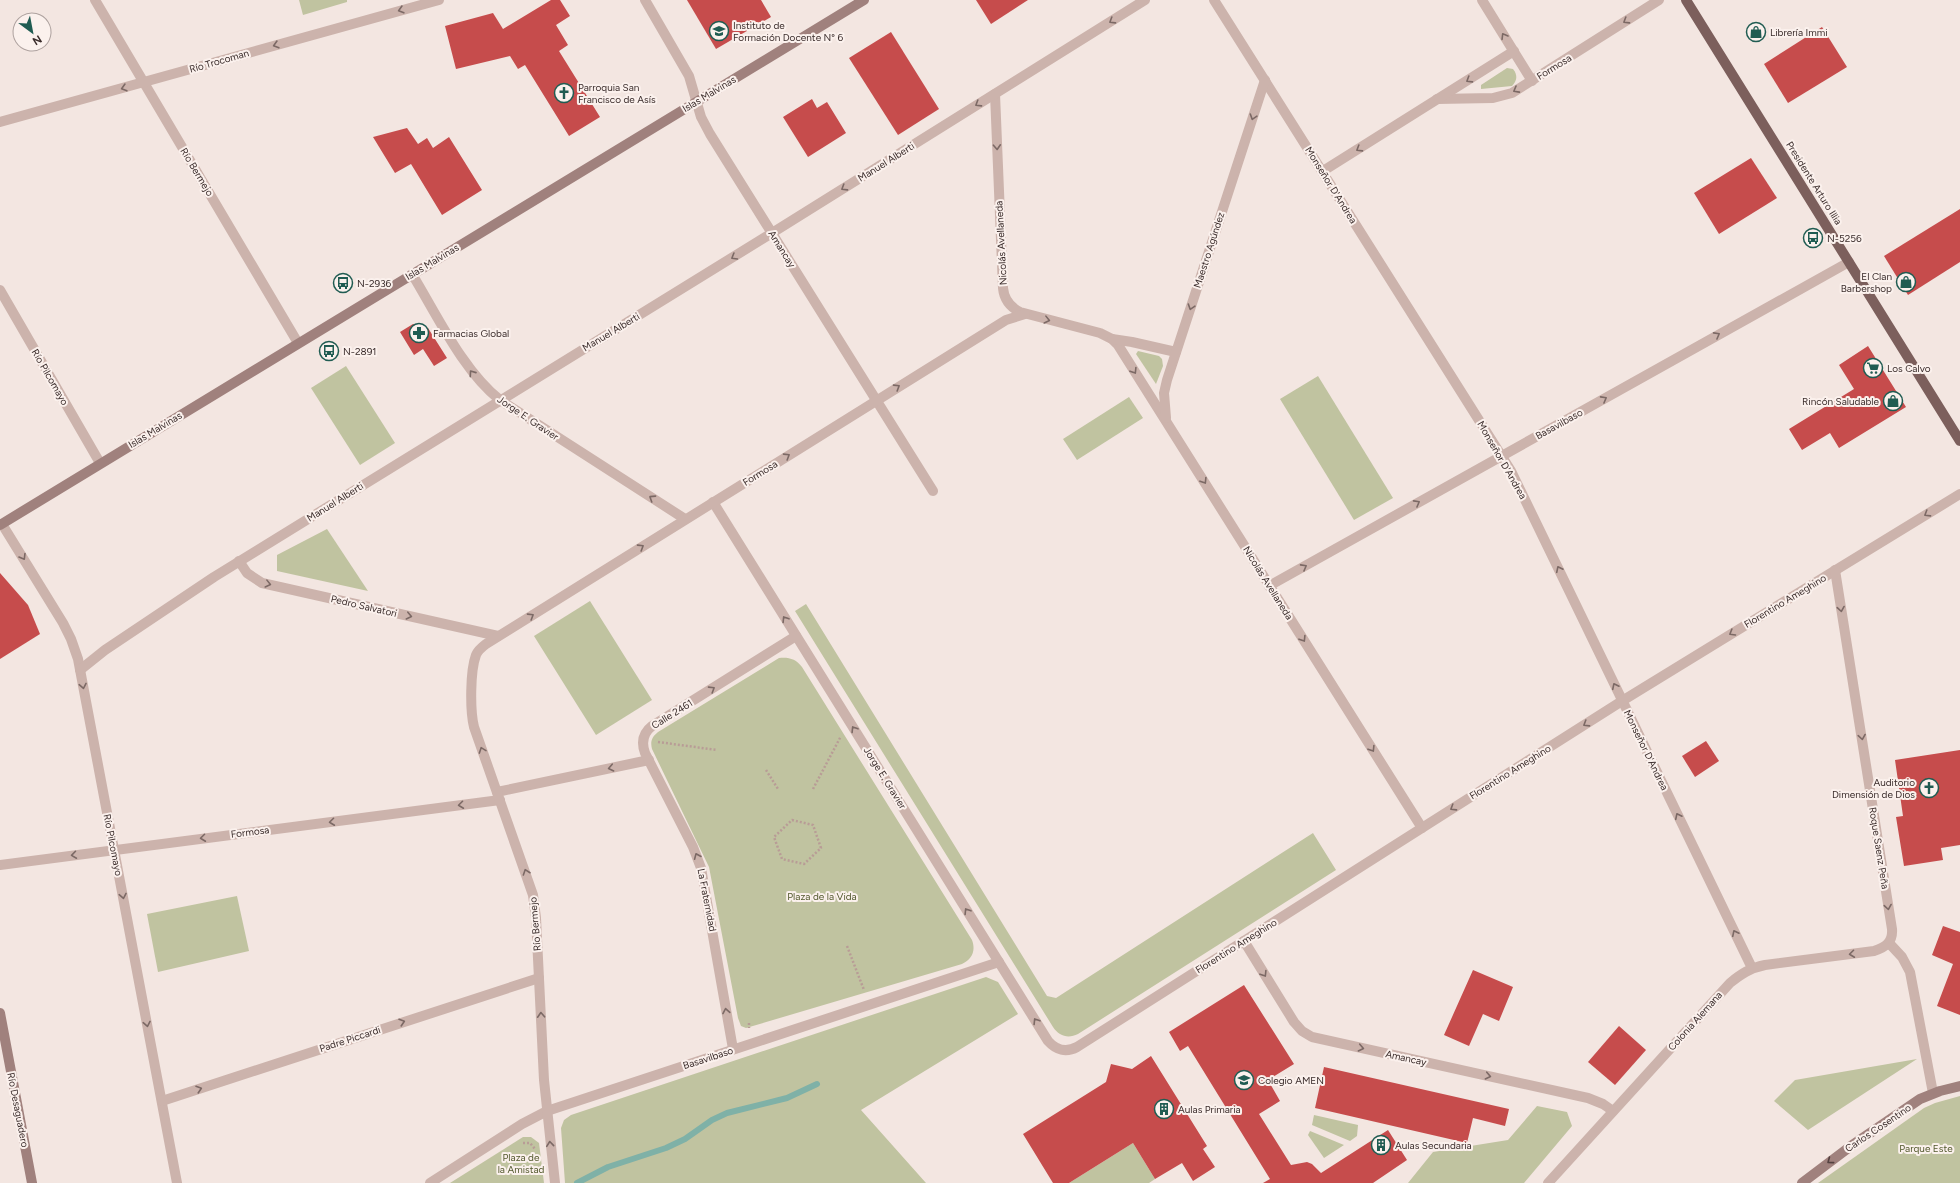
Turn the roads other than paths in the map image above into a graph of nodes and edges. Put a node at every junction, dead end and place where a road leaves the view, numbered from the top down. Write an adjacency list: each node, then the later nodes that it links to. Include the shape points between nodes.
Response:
1 (96, 0): 13 (street, Río Bermejo)
2 (439, 0): 13 (street, Río Trocoman, one-way to 13)
3 (645, 0): 16 (street, Amancay, via 684,66)
4 (864, 0): 16 (main road, Islas Malvinas)
5 (1145, 0): 14 (street, Manuel Alberti, one-way to 14)
6 (1214, 0): 11 (street, Monseñor D'Andrea)
7 (1482, 0): 10 (street, one-way to 7)
8 (1659, 0): 12 (street, Formosa, one-way to 12)
9 (1686, 0): 20 (main road, Presidente Arturo Illia)
10 (1514, 51): 12 (street); 15 (street, one-way to 15)
11 (1265, 80): 18 (street, Monseñor D'Andrea); 26 (street, Maestro Agúndez, one-way to 26)
12 (1532, 81): 15 (street, Formosa, one-way to 15, via 1500,97)
13 (143, 82): 17 (street, Río Trocoman, one-way to 17); 25 (street, Río Bermejo)
14 (995, 94): 19 (street, Manuel Alberti, one-way to 19); 23 (street, Nicolás Avellaneda, one-way to 23, via 1004,292 1012,308)
15 (1437, 99): 18 (street, one-way to 18)
16 (696, 102): 19 (street, Amancay, via 710,134); 21 (main road, Islas Malvinas)
17 (0, 122)
18 (1323, 171): 31 (street, Monseñor D'Andrea)
19 (772, 233): 27 (street, Manuel Alberti, one-way to 27); 28 (street, Amancay)
20 (1849, 262): 30 (main road, Presidente Arturo Illia); 31 (street, Basavilbaso, one-way to 20)
21 (412, 274): 25 (main road, Islas Malvinas); 27 (street, Jorge E. Gravier, one-way to 21, via 483,386 470,369)
22 (0, 290): 32 (street, Río Pilcomayo)
23 (1025, 314): 24 (street, Nicolás Avellaneda, one-way to 24, via 1100,333); 28 (street, Formosa, one-way to 23, via 1006,320)
24 (1112, 339): 26 (street, Nicolás Avellaneda); 29 (street, Nicolás Avellaneda, one-way to 29)
25 (298, 343): 32 (main road, Islas Malvinas)
26 (1176, 352): 29 (street, Maestro Agúndez, via 1164,393)
27 (500, 400): 36 (street, Jorge E. Gravier, one-way to 27); 38 (street, Manuel Alberti)
28 (876, 400): 33 (street, Amancay); 35 (street, Formosa, one-way to 28)
29 (1166, 421): 40 (street, Nicolás Avellaneda, one-way to 40)
30 (1960, 440)
31 (1502, 456): 40 (street, Basavilbaso, one-way to 31); 44 (street, Monseñor D'Andrea, one-way to 31, via 1517,481)
32 (100, 464): 37 (main road, Islas Malvinas)
33 (933, 491)
34 (1960, 494): 39 (street, Florentino Ameghino, one-way to 39)
35 (713, 502): 36 (street, Formosa); 42 (street, Jorge E. Gravier, one-way to 35)
36 (685, 519): 41 (street, Formosa, one-way to 36)
37 (1, 524): 43 (street, Río Pilcomayo, one-way to 43, via 68,631)
38 (239, 561): 41 (street, Pedro Salvatori, one-way to 41, via 247,573 262,583); 43 (street, Manuel Alberti, via 104,650)
39 (1835, 570): 44 (street, Florentino Ameghino, one-way to 44); 51 (street, Roque Saenz Peña, one-way to 51, via 1892,929)
40 (1270, 586): 47 (street, Nicolás Avellaneda, one-way to 47)
41 (498, 636): 46 (street, Río Bermejo, one-way to 41, via 474,727 471,702 476,655 483,646)
42 (796, 636): 45 (street, Calle 2461, one-way to 42, via 643,740 649,728); 52 (street, Jorge E. Gravier, one-way to 42)
43 (80, 670): 48 (street, Río Pilcomayo, one-way to 48)
44 (1622, 701): 47 (street, Florentino Ameghino, one-way to 47); 53 (street, Monseñor D'Andrea, one-way to 44)
45 (649, 760): 46 (street, one-way to 46); 56 (street, La Fraternidad, one-way to 45, via 701,868)
46 (498, 796): 48 (street, Formosa, one-way to 48); 54 (street, Río Bermejo, one-way to 46, via 536,918 532,895)
47 (1422, 828): 50 (street, Florentino Ameghino)
48 (114, 850): 49 (street, Formosa, one-way to 49); 60 (street, Río Pilcomayo, one-way to 60)
49 (0, 865)
50 (1244, 941): 57 (street, Florentino Ameghino, via 1077,1047); 62 (street, Amancay, one-way to 62, via 1294,1022 1312,1037 1588,1098)
51 (1889, 943): 53 (street, Colonia Alemana, one-way to 53, via 1874,951); 59 (street, via 1902,957 1910,972)
52 (999, 962): 56 (street, Basavilbaso); 57 (street, Jorge E. Gravier, one-way to 52, via 1048,1041)
53 (1752, 968): 62 (street, Colonia Alemana, via 1730,983)
54 (538, 978): 60 (street, Padre Piccardi, one-way to 54); 61 (street, Río Bermejo, one-way to 54)
55 (0, 1013): 63 (main road, Río Desaguadero)
56 (733, 1050): 61 (street, Basavilbaso)
57 (1061, 1050)
58 (1960, 1086): 59 (main road, Carlos Cosentino)
59 (1933, 1093): 68 (main road, Carlos Cosentino, one-way to 68, via 1851,1146)
60 (162, 1101): 64 (street, Río Pilcomayo)
61 (547, 1111): 65 (street, Basavilbaso, via 522,1124); 66 (street, Río Bermejo, one-way to 61)
62 (1613, 1111): 67 (street, Colonia Alemana)
63 (32, 1183)
64 (177, 1183)
65 (430, 1183)
66 (555, 1183)
67 (1548, 1183)
68 (1802, 1183)

